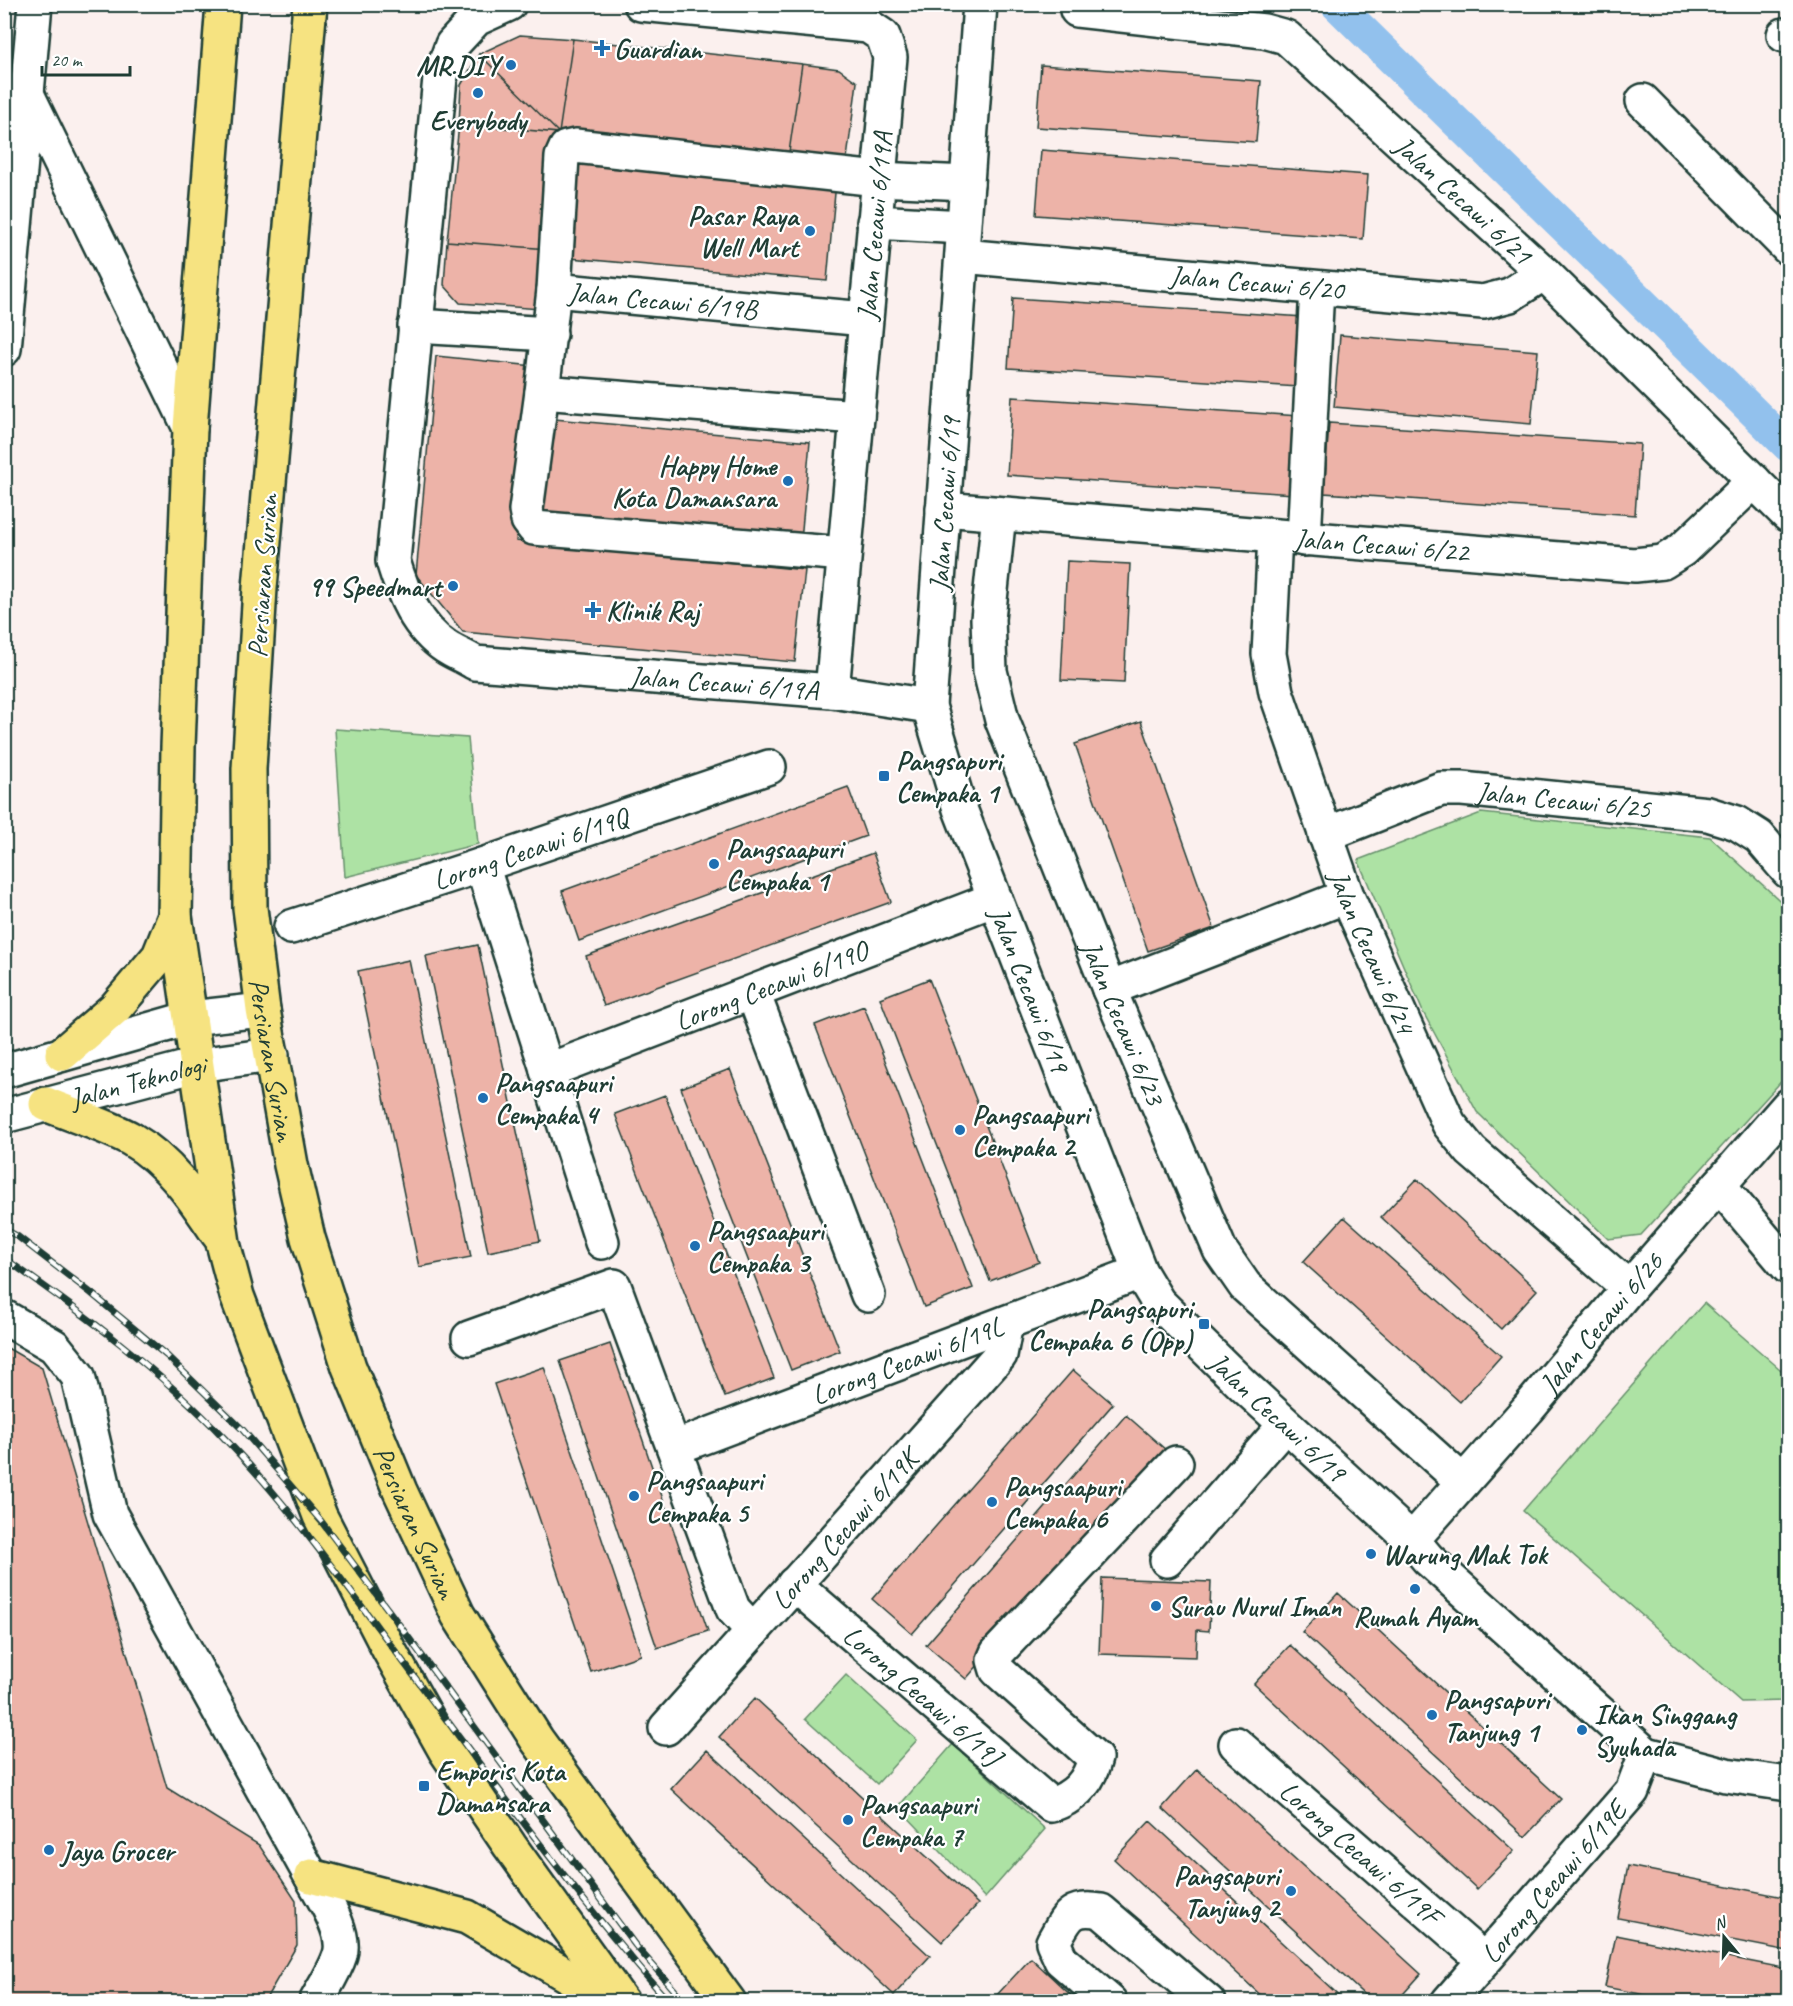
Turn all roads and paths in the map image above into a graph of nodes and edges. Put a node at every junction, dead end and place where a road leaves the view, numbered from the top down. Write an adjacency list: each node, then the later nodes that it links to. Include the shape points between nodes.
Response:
1 (35, 4): 8 (street)
2 (223, 4): 24 (main road)
3 (310, 4): 43 (main road, Persiaran Surian, via 260,588 249,769 250,908)
4 (509, 4): 19 (street, Jalan Cecawi 6/19A, via 476,19 452,45 440,78)
5 (641, 4): 10 (street, Jalan Cecawi 6/19A, via 868,26 883,36 890,57)
6 (980, 4): 11 (street, Jalan Cecawi 6/19)
7 (1077, 10): 15 (street, Jalan Cecawi 6/21, via 1264,31 1286,37)
8 (27, 93): 21 (street); 24 (street)
9 (1643, 101): 14 (street)
10 (878, 179): 11 (street); 12 (street, Jalan Cecawi 6/19A); 17 (street, via 566,148 562,157)
11 (967, 183): 13 (street, Jalan Cecawi 6/19)
12 (874, 222): 13 (street, Jalan Cecawi 6/20); 18 (street, Jalan Cecawi 6/19A)
13 (963, 242): 16 (street, Jalan Cecawi 6/20); 26 (street, Jalan Cecawi 6/19)
14 (1788, 248)
15 (1544, 273): 16 (street, Jalan Cecawi 6/20, via 1510,295 1483,302); 25 (street, Jalan Cecawi 6/21)
16 (1317, 288): 29 (street, Jalan Cecawi 6/24)
17 (554, 290): 18 (street, Jalan Cecawi 6/19B); 20 (street, Jalan Cecawi 6/19B)
18 (865, 319): 23 (street, Jalan Cecawi 6/19A)
19 (415, 326): 20 (street); 31 (street, Jalan Cecawi 6/19A, via 393,561 401,588 418,619 444,646 475,663)
20 (550, 334): 22 (street, Jalan Cecawi 6/19B)
21 (4, 349)
22 (542, 392): 23 (street); 30 (street, Jalan Cecawi 6/19B, via 526,510 534,528)
23 (857, 417): 30 (street, Jalan Cecawi 6/19A)
24 (190, 429): 39 (main road)
25 (1754, 481): 28 (street, Jalan Cecawi 6/21); 29 (street, Jalan Cecawi 6/22, via 1682,550 1663,562 1635,565)
26 (943, 509): 27 (street); 32 (street, Jalan Cecawi 6/19)
27 (988, 513): 29 (street, Jalan Cecawi 6/22); 41 (street, Jalan Cecawi 6/23, via 990,671 1002,720)
28 (1788, 515)
29 (1289, 537): 34 (street, Jalan Cecawi 6/24, via 1269,654 1276,692)
30 (844, 554): 31 (street, Jalan Cecawi 6/19A)
31 (832, 691): 32 (street)
32 (928, 706): 38 (street, Jalan Cecawi 6/19)
33 (769, 767): 35 (street, Lorong Cecawi 6/19Q)
34 (1325, 836): 36 (street, Jalan Cecawi 6/25, via 1441,789 1462,789 1708,814 1737,823 1759,837); 37 (street, Jalan Cecawi 6/24)
35 (482, 865): 40 (street, Lorong Cecawi 6/19Q); 49 (street)
36 (1788, 871)
37 (1347, 896): 41 (street); 58 (street, Jalan Cecawi 6/24, via 1449,1124 1472,1151)
38 (994, 899): 42 (street, Lorong Cecawi 6/19O); 57 (street, Jalan Cecawi 6/19)
39 (175, 916): 44 (main road); 45 (main road, via 159,956 115,1008)
40 (291, 927)
41 (1109, 990): 66 (street, Jalan Cecawi 6/23, via 1220,1250 1245,1286)
42 (753, 993): 49 (street, Lorong Cecawi 6/19O); 59 (street)
43 (263, 1010): 44 (street, Jalan Teknologi); 46 (main road, Persiaran Surian)
44 (190, 1018): 45 (street, Jalan Teknologi); 47 (main road)
45 (62, 1054): 48 (street, Jalan Teknologi)
46 (272, 1055): 47 (street, Jalan Teknologi); 80 (main road, Persiaran Surian, via 308,1238 349,1367 400,1491 458,1615 537,1740)
47 (197, 1065): 50 (street, Jalan Teknologi); 55 (main road)
48 (4, 1071)
49 (547, 1071): 54 (street)
50 (46, 1104): 52 (street, Jalan Teknologi); 55 (main road, via 131,1140 164,1164 193,1196)
51 (1788, 1106): 53 (street, Jalan Cecawi 6/26)
52 (4, 1116)
53 (1719, 1185): 56 (street); 58 (street, Jalan Cecawi 6/26)
54 (602, 1242)
55 (224, 1243): 79 (main road, via 237,1296 320,1516 389,1650 445,1750)
56 (1787, 1261)
57 (1140, 1272): 61 (street, Lorong Cecawi 6/19L); 63 (street, Jalan Cecawi 6/19, via 1158,1302)
58 (1629, 1288): 66 (street, Jalan Cecawi 6/26)
59 (868, 1295)
60 (4, 1317): 75 (street, via 54,1346 78,1376 110,1514)
61 (1006, 1323): 64 (street, Lorong Cecawi 6/19L); 69 (street, Lorong Cecawi 6/19K, via 1000,1355)
62 (469, 1338): 64 (street, via 614,1286)
63 (1285, 1425): 67 (street, Jalan Cecawi 6/19); 68 (street)
64 (674, 1448): 70 (street, via 733,1609)
65 (1176, 1463): 69 (street, Lorong Cecawi 6/19J, via 994,1660 997,1670 1095,1758 1091,1775 1067,1800 1050,1805)
66 (1463, 1482): 67 (street, Jalan Cecawi 6/26)
67 (1412, 1540): 73 (street, Jalan Cecawi 6/19, via 1428,1559)
68 (1167, 1560)
69 (794, 1584): 70 (street, Lorong Cecawi 6/19K)
70 (753, 1631): 71 (street, Lorong Cecawi 6/19K)
71 (666, 1728)
72 (1236, 1744): 76 (street, Lorong Cecawi 6/19F)
73 (1646, 1754): 74 (street, Jalan Cecawi 6/19, via 1726,1775); 76 (street, Lorong Cecawi 6/19E, via 1632,1791)
74 (1788, 1785)
75 (311, 1876): 77 (street, via 342,1940 340,1955); 78 (main road, via 467,1917)
76 (1484, 1960): 83 (street, Lorong Cecawi 6/19E)
77 (316, 2001)
78 (613, 2001)
79 (622, 2001)
80 (729, 2001)
81 (1110, 2001): 82 (street, via 1061,1960 1053,1942 1069,1915 1083,1908 1101,1911)
82 (1208, 2001)
83 (1448, 2001)

